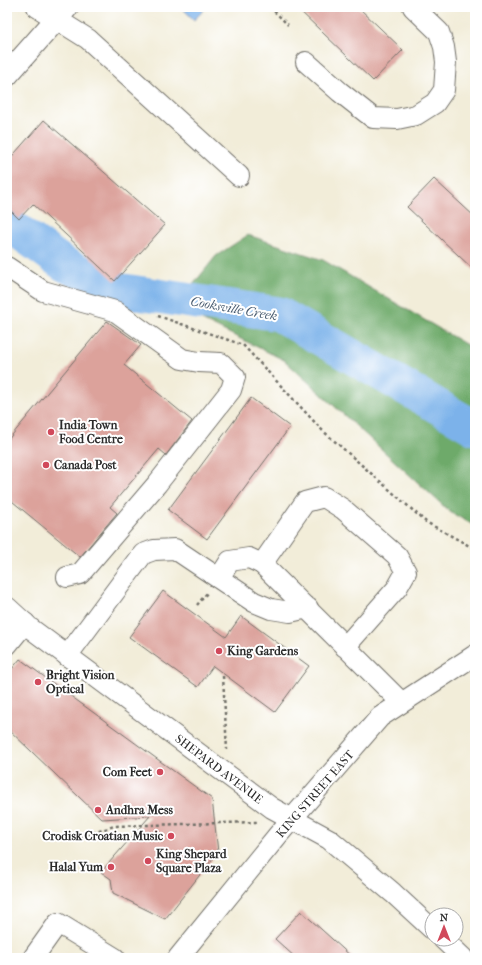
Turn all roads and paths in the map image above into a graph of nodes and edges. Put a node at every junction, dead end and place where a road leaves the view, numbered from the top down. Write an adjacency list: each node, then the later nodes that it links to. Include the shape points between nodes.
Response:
1 (37, 7): 4 (street)
2 (270, 7): 5 (path)
3 (413, 7): 6 (street, via 439,32 446,62 444,90 435,103 416,115 397,119 373,118)
4 (62, 13): 7 (main road); 8 (street, via 88,40)
5 (288, 25)
6 (306, 62)
7 (7, 75)
8 (239, 176)
9 (7, 267): 11 (street, via 43,291 115,311 182,359 220,363 235,377 231,390 157,484 80,574)
10 (262, 564): 12 (street, via 249,558 230,561); 14 (street); 17 (street, via 305,502 324,497 343,509 398,556 406,572 398,588)
11 (67, 577)
12 (219, 578): 14 (street, via 254,602 271,609 290,612); 18 (street, via 175,549 154,550 143,554)
13 (7, 607): 15 (street, SHEPARD AVENUE)
14 (308, 608): 17 (street)
15 (25, 623): 16 (street); 18 (street, SHEPARD AVENUE)
16 (7, 645)
17 (345, 647): 21 (street)
18 (67, 656): 23 (street, SHEPARD AVENUE, via 265,803)
19 (475, 656): 21 (street, KING STREET EAST)
20 (223, 676): 22 (path)
21 (401, 702): 23 (street, KING STREET EAST, via 380,718)
22 (228, 756)
23 (293, 819): 26 (street, SHEPARD AVENUE, via 329,839); 30 (street, KING STREET EAST)
24 (262, 822): 25 (path, via 114,826)
25 (76, 839)
26 (424, 921)
27 (451, 947): 31 (street)
28 (33, 958): 29 (street, via 58,923)
29 (115, 958)
30 (178, 958)
31 (463, 958)

